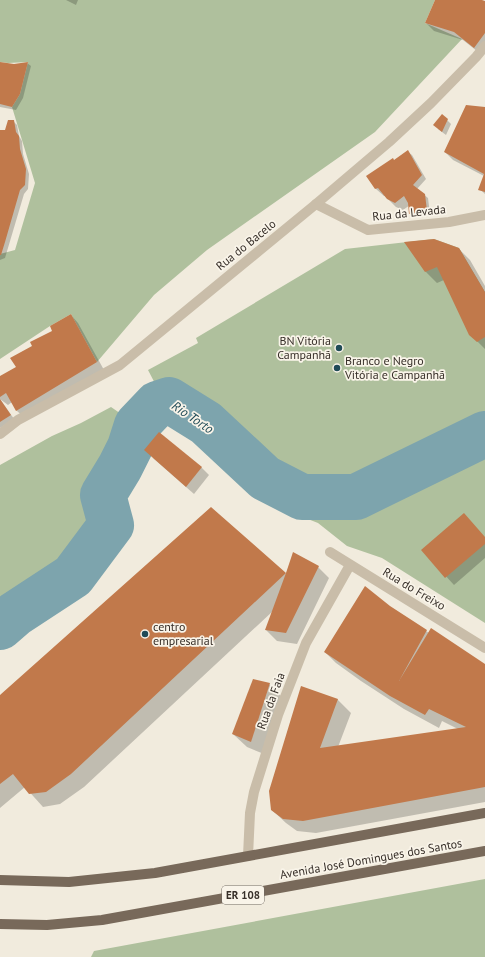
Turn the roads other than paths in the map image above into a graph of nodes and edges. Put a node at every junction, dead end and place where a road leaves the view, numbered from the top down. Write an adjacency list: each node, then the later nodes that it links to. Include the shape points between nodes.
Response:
1 (485, 46): 2 (street, Rua do Bacelo, via 389,142)
2 (316, 204): 3 (street, Rua da Levada, via 368,230 449,222); 4 (street, Rua do Bacelo, via 120,365 18,420)
3 (485, 215)
4 (0, 434)
5 (330, 552): 6 (street, Rua do Freixo)
6 (350, 565): 7 (street, Rua do Freixo); 10 (street, Rua da Faia, via 306,643 278,715 254,792 250,813)
7 (485, 648)
8 (485, 813): 10 (main road, Avenida José Domingues dos Santos)
9 (485, 851): 12 (main road, Avenida José Domingues dos Santos / ER 108, via 102,920 47,925)
10 (248, 856): 11 (main road, Avenida José Domingues dos Santos, via 155,873 69,882)
11 (0, 880)
12 (0, 924)

